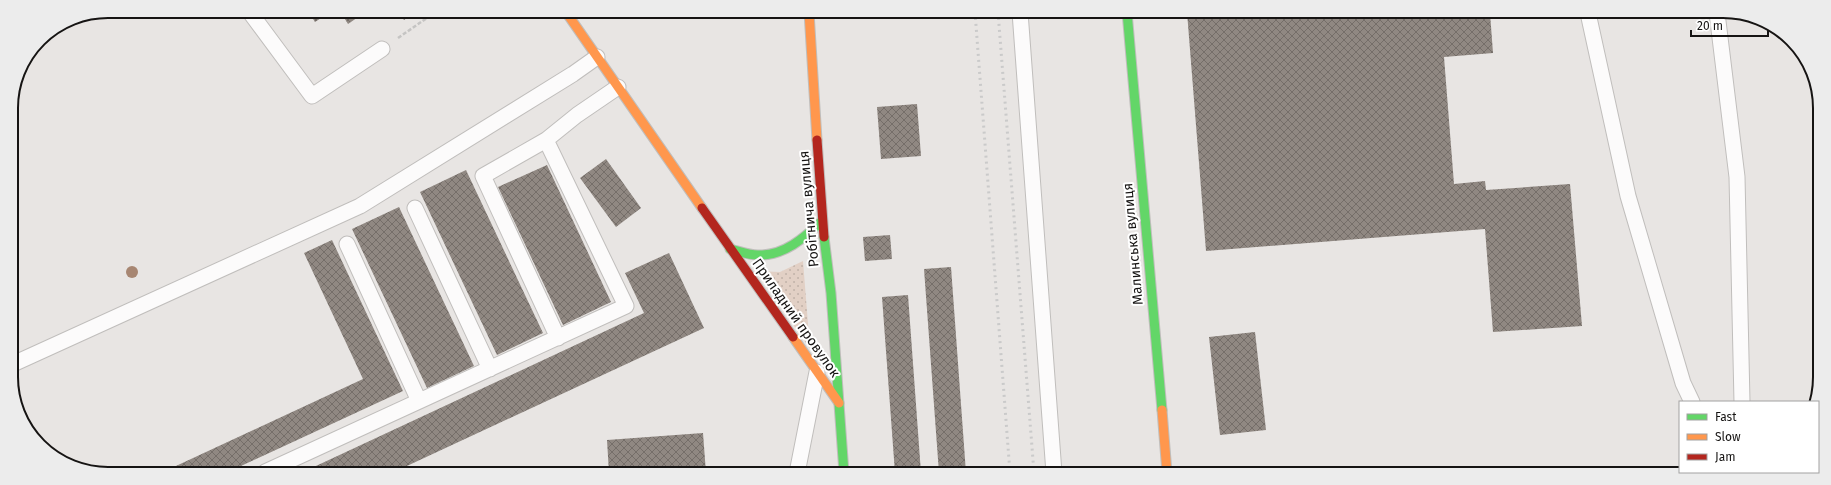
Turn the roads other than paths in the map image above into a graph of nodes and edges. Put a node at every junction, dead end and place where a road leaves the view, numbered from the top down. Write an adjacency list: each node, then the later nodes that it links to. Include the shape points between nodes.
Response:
1 (254, 18): 8 (lane, via 312,96)
2 (570, 18): 9 (street, Приладний провулок)
3 (809, 18): 13 (street, Робітнича вулиця)
4 (1020, 18): 27 (lane)
5 (1128, 18): 28 (street, Малинська вулиця)
6 (1589, 18): 21 (lane, via 1628,196 1683,383)
7 (1718, 18): 22 (lane, via 1737,176)
8 (382, 49)
9 (597, 57): 10 (street, Приладний провулок); 17 (lane, via 360,206)
10 (618, 87): 11 (lane, via 577,114); 15 (street, Приладний провулок)
11 (546, 140): 16 (lane, via 483,176); 16 (lane, via 626,306)
12 (415, 208): 18 (lane)
13 (822, 221): 15 (street, via 797,244 777,253 758,255); 23 (street, Робітнича вулиця, via 831,293)
14 (347, 244): 20 (lane)
15 (730, 249): 19 (street, Приладний провулок)
16 (558, 338): 18 (lane)
17 (18, 362)
18 (490, 369): 20 (lane)
19 (817, 372): 23 (street, Приладний провулок); 25 (lane)
20 (420, 401): 24 (lane)
21 (1692, 401)
22 (1742, 401)
23 (839, 403): 26 (street, Робітнича вулиця)
24 (276, 467)
25 (798, 467)
26 (844, 467)
27 (1054, 467)
28 (1166, 467)

